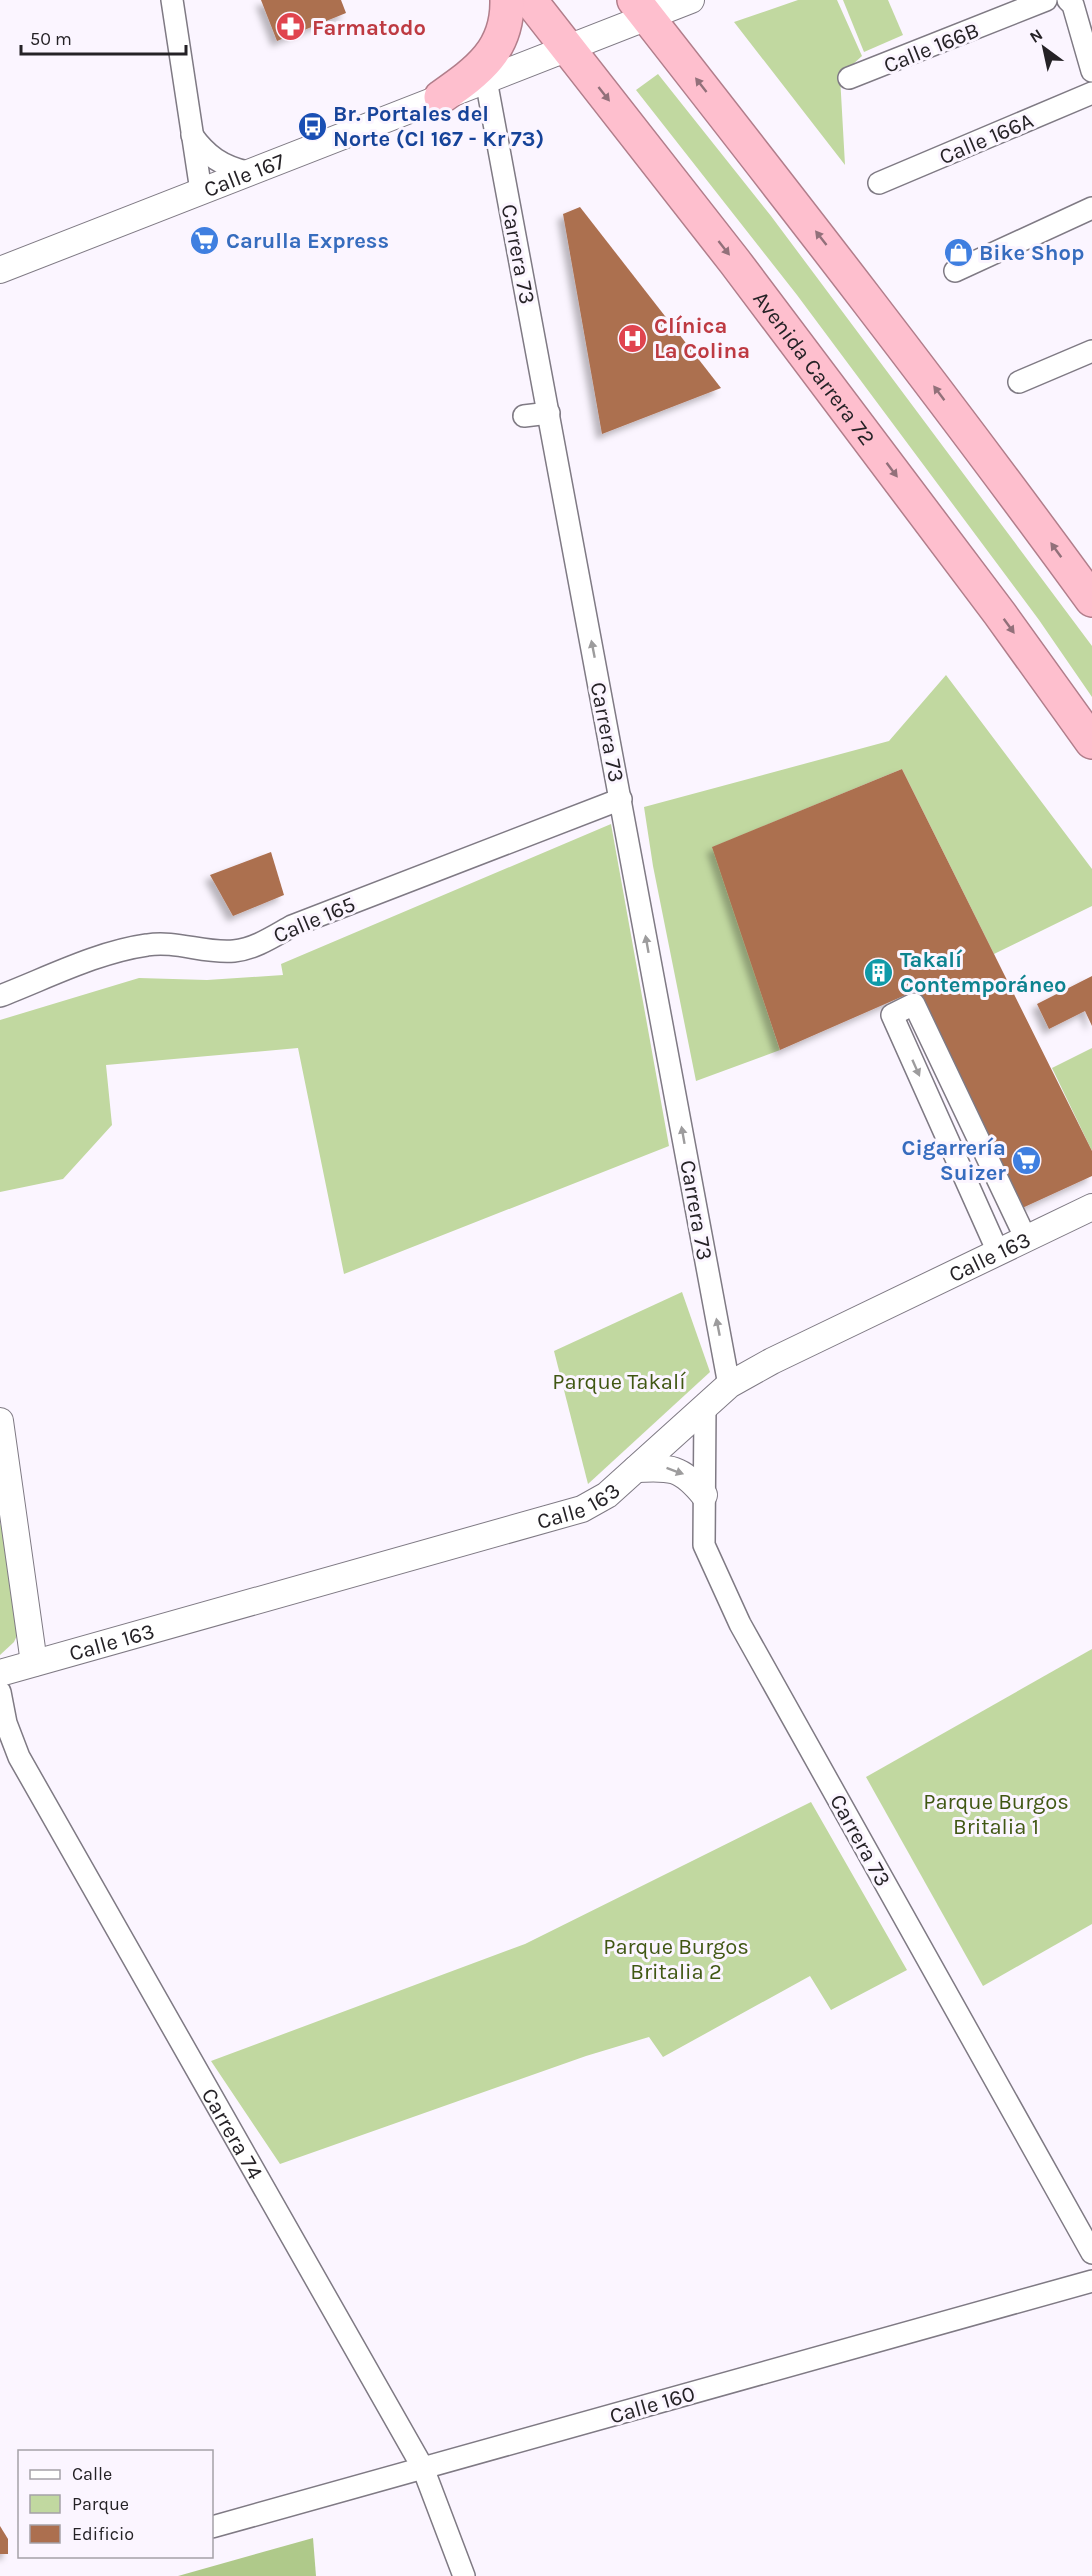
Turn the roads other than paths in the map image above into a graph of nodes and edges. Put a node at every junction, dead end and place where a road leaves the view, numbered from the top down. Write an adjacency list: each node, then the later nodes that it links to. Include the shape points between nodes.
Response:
1 (172, 0): 14 (street)
2 (507, 0): 13 (highway, via 505,29 487,61)
3 (530, 0): 8 (highway, Avenida Carrera 72)
4 (691, 0): 7 (street, Calle 167)
5 (1046, 0): 10 (street, Calle 166B)
6 (1068, 0): 9 (street, via 1073,4)
7 (641, 9): 8 (street, Calle 167); 25 (highway, one-way to 7, via 1008,483)
8 (568, 48): 11 (street, Calle 167); 26 (highway, Avenida Carrera 72, one-way to 26, via 914,498)
9 (1092, 71)
10 (849, 78)
11 (486, 80): 13 (street, Calle 167); 23 (street, Carrera 73)
12 (1092, 93): 16 (street, Calle 166A)
13 (441, 97): 15 (street, Calle 167)
14 (192, 135): 15 (street, via 215,160); 17 (street)
15 (247, 172): 17 (street, Calle 167)
16 (879, 183)
17 (201, 191): 19 (street, Calle 167)
18 (1092, 208): 20 (street)
19 (0, 270)
20 (955, 271)
21 (1092, 351): 22 (street)
22 (1018, 382)
23 (549, 413): 24 (street); 27 (street, Carrera 73, one-way to 23)
24 (524, 416)
25 (1092, 600)
26 (1092, 742)
27 (621, 799): 28 (street, Calle 165, via 292,926 256,945 227,951 149,944 114,952); 34 (street, Carrera 73, one-way to 27)
28 (0, 996)
29 (996, 1176): 30 (street); 30 (street, one-way to 30, via 914,1004 892,1015); 32 (street)
30 (970, 1189): 33 (street)
31 (1092, 1207): 32 (street, Calle 163)
32 (1026, 1239): 33 (street, Calle 163)
33 (998, 1252): 34 (street, Calle 163)
34 (729, 1384): 35 (street, Calle 163)
35 (705, 1406): 37 (street, Calle 163); 38 (street, Carrera 73)
36 (0, 1421): 39 (street)
37 (636, 1468): 38 (street, one-way to 38, via 675,1469); 39 (street, Calle 163, via 607,1495 557,1518)
38 (704, 1495): 42 (street, Carrera 73, via 704,1545 740,1624)
39 (34, 1663): 40 (street, Calle 163)
40 (0, 1672)
41 (0, 1692): 44 (street, Carrera 74, via 6,1723 19,1756)
42 (1092, 2253)
43 (1092, 2282): 44 (street, Calle 160)
44 (423, 2468): 45 (street, Calle 160); 46 (street, Carrera 74)
45 (213, 2527)
46 (464, 2576)

